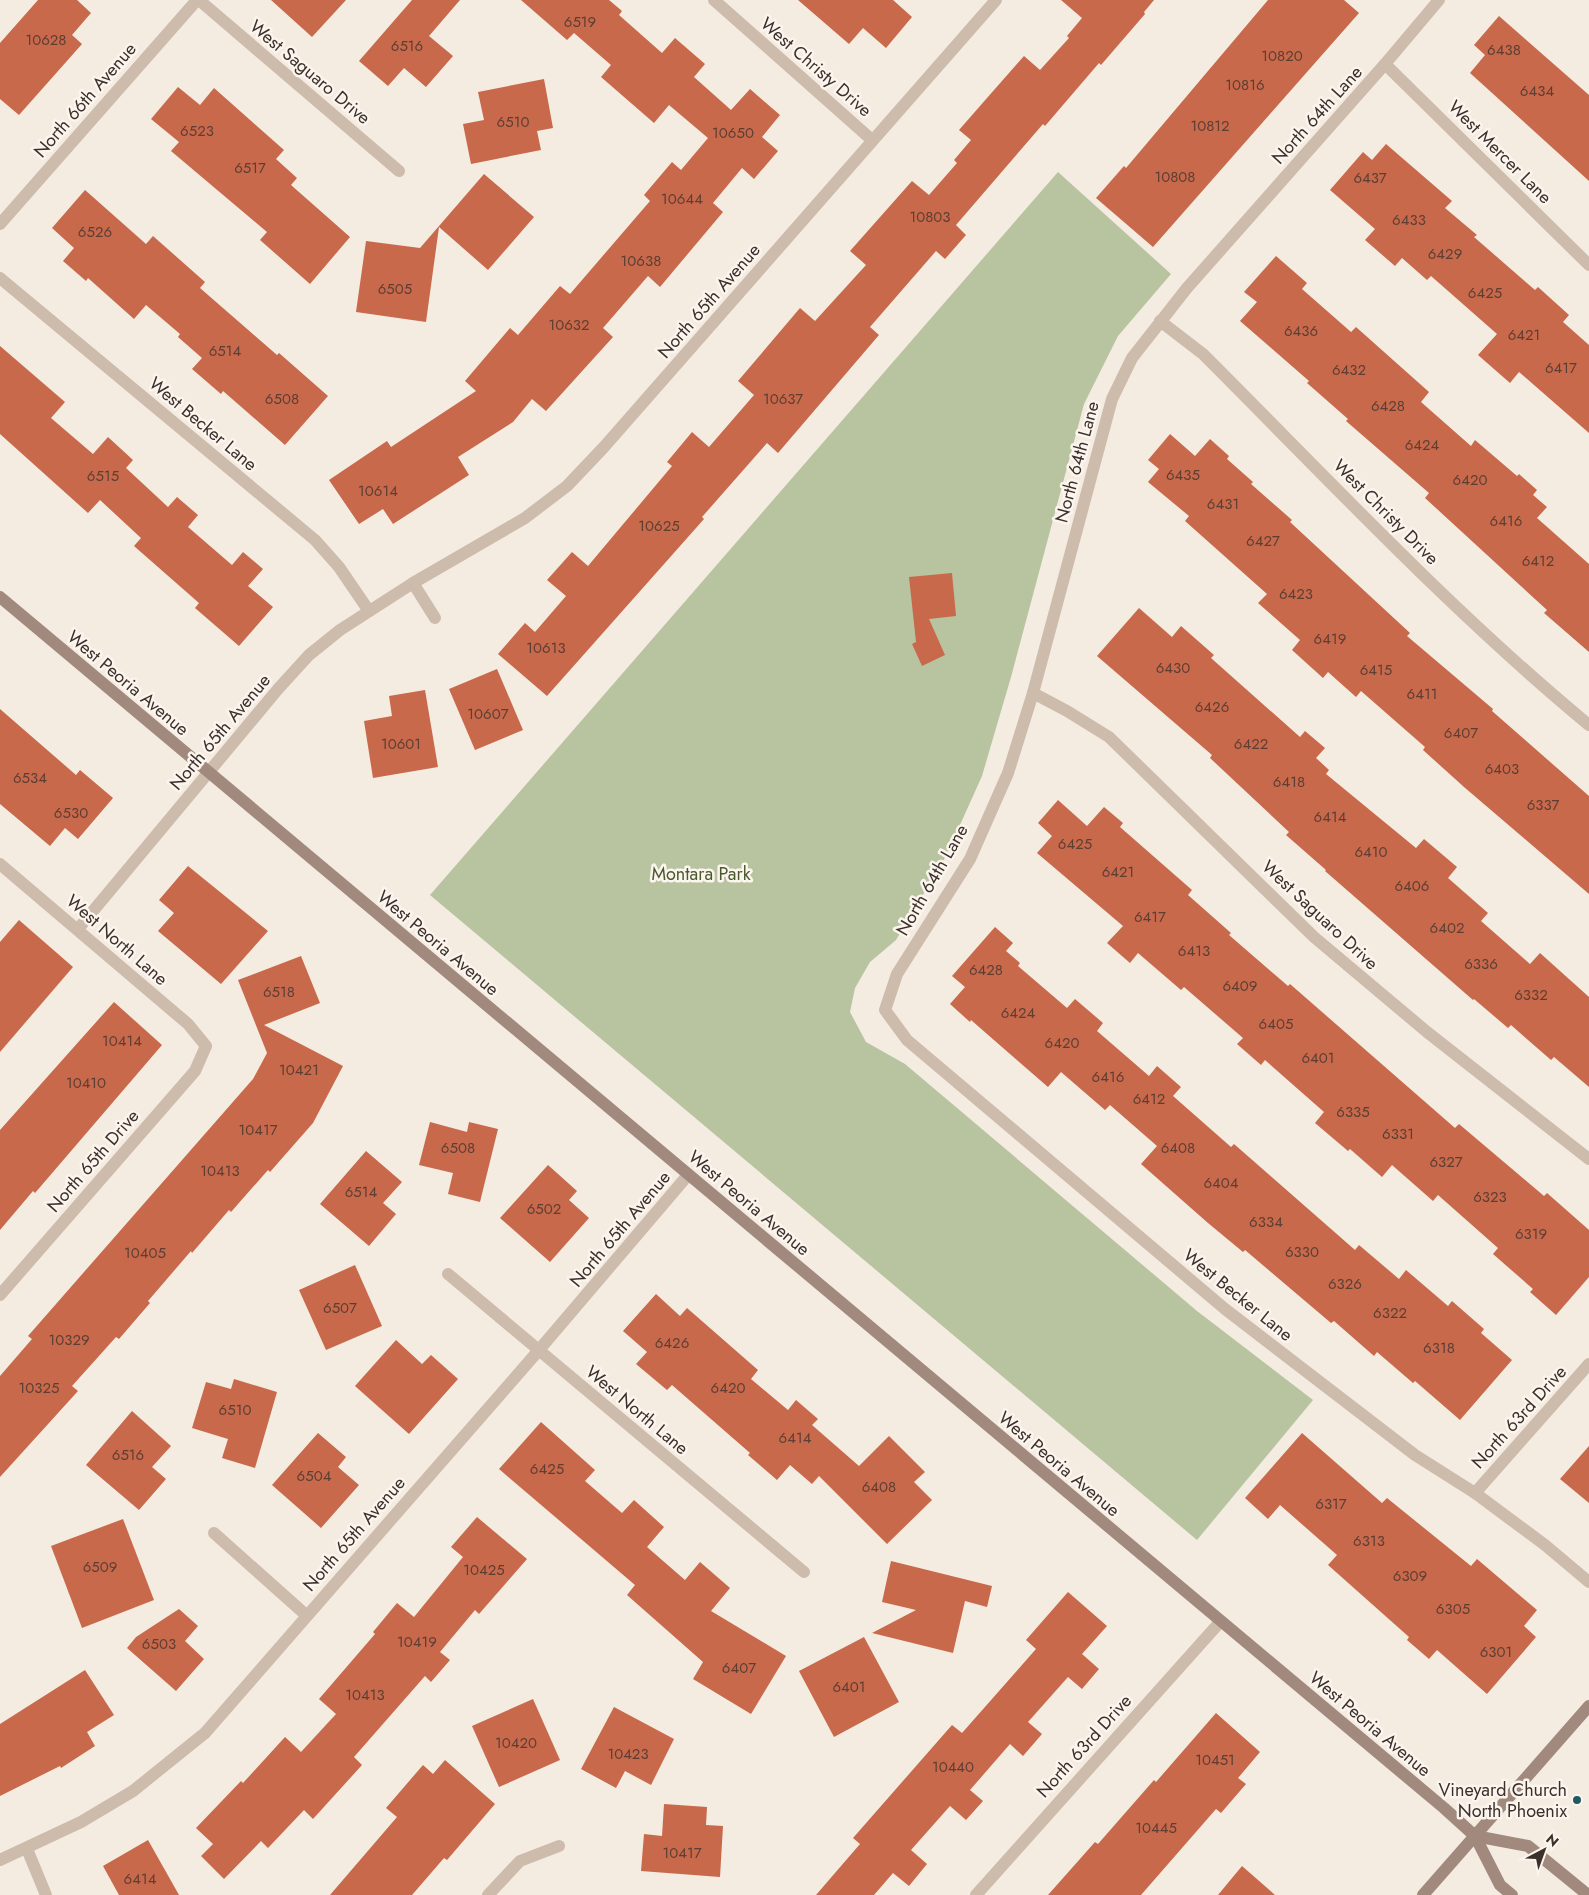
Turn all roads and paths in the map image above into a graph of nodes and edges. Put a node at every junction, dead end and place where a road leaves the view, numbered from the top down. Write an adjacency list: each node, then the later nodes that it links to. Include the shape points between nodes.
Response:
1 (198, 0): 7 (street, West Saguaro Drive); 8 (street, North 66th Avenue)
2 (714, 0): 6 (street, West Christy Drive)
3 (996, 0): 6 (street, North 65th Avenue)
4 (1439, 0): 5 (street, North 64th Lane)
5 (1385, 64): 9 (street, West Mercer Lane); 11 (street, North 64th Lane)
6 (872, 140): 12 (street, North 65th Avenue, via 604,447 566,486 525,518)
7 (399, 171)
8 (0, 224)
9 (1589, 265)
10 (0, 278): 14 (street, West Becker Lane, via 315,540 339,567)
11 (1160, 321): 16 (street, North 64th Lane, via 1132,358 1112,398); 17 (street, West Christy Drive, via 1203,354 1442,592 1544,688)
12 (413, 582): 14 (street, North 65th Avenue); 15 (street)
13 (0, 597): 18 (main road, West Peoria Avenue)
14 (369, 611): 18 (street, North 65th Avenue, via 309,655)
15 (435, 618)
16 (1033, 693): 21 (street, North 64th Lane, via 1008,773 970,859 897,974); 23 (street, West Saguaro Drive, via 1067,710 1108,737 1314,937 1427,1032)
17 (1589, 725)
18 (208, 774): 20 (street, North 65th Avenue); 24 (main road, West Peoria Avenue)
19 (1, 867): 20 (street, West North Lane)
20 (78, 929): 22 (street, West North Lane, via 188,1024)
21 (885, 1010): 29 (street, West Becker Lane, via 908,1040 1225,1309 1415,1454)
22 (206, 1046): 26 (street, North 65th Drive, via 195,1071)
23 (1589, 1159)
24 (688, 1175): 27 (street, North 65th Avenue); 34 (main road, West Peoria Avenue)
25 (448, 1274): 27 (street, West North Lane)
26 (0, 1295)
27 (539, 1350): 31 (street, West North Lane); 33 (street, North 65th Avenue)
28 (1589, 1364): 29 (street, North 63rd Drive)
29 (1475, 1493): 32 (street, West Becker Lane, via 1546,1545)
30 (214, 1533): 33 (street)
31 (804, 1572)
32 (1589, 1582)
33 (306, 1615): 38 (street, North 65th Avenue, via 205,1733 133,1792)
34 (1220, 1622): 36 (main road, West Peoria Avenue); 42 (street, North 63rd Drive)
35 (1589, 1706): 36 (main road)
36 (1475, 1836): 43 (main road); 44 (main road, West Peoria Avenue, via 1500,1885); 45 (main road, via 1528,1846)
37 (559, 1846): 41 (street, via 520,1861)
38 (27, 1849): 39 (street, North 65th Avenue); 40 (street)
39 (0, 1860)
40 (46, 1895)
41 (488, 1895)
42 (976, 1895)
43 (1423, 1895)
44 (1512, 1895)
45 (1588, 1895)

